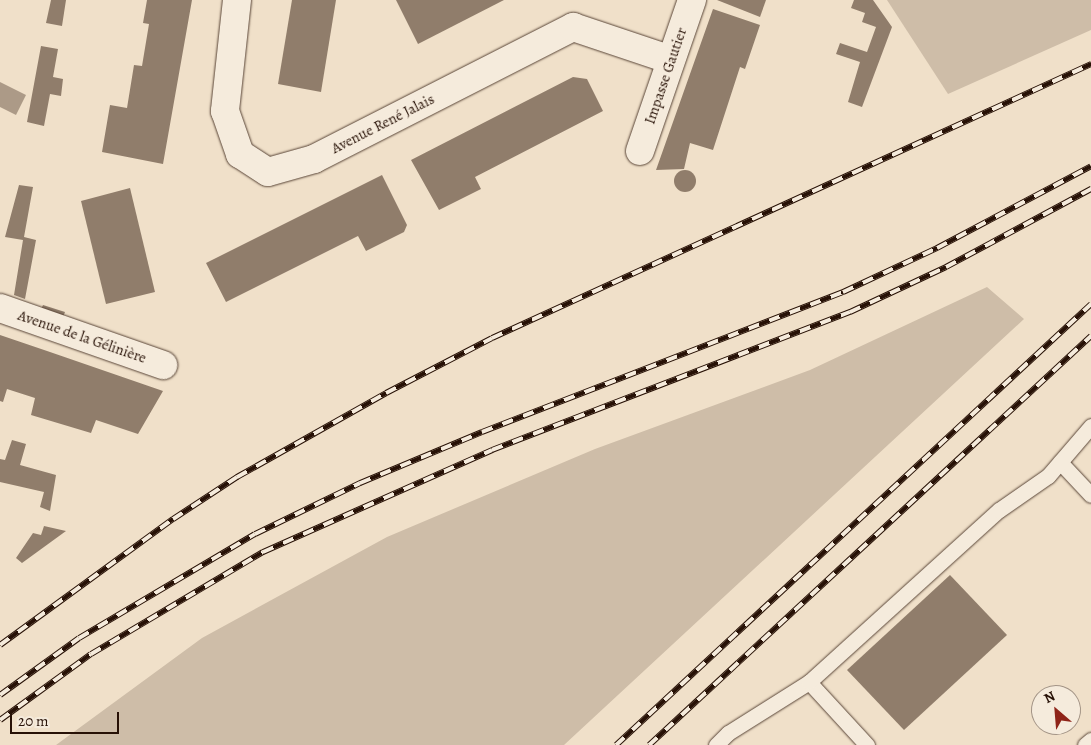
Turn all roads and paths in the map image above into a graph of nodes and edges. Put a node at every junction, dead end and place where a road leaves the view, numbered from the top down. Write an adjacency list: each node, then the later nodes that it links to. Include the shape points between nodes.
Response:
1 (237, 0): 3 (street, Avenue René Jalais, via 225,111 240,154 268,172 314,159 573,27)
2 (692, 0): 3 (street, Impasse Gautier)
3 (671, 60): 4 (street, Impasse Gautier)
4 (640, 152)
5 (0, 308): 6 (street, Avenue de la Gélinière)
6 (163, 365)
7 (1091, 426): 8 (lane)
8 (1060, 462): 9 (lane); 10 (lane, via 1048,476 999,510)
9 (1091, 495)
10 (809, 682): 12 (lane, via 728,733); 13 (lane)
11 (1091, 740): 14 (lane)
12 (716, 745)
13 (867, 745)
14 (1085, 745)

